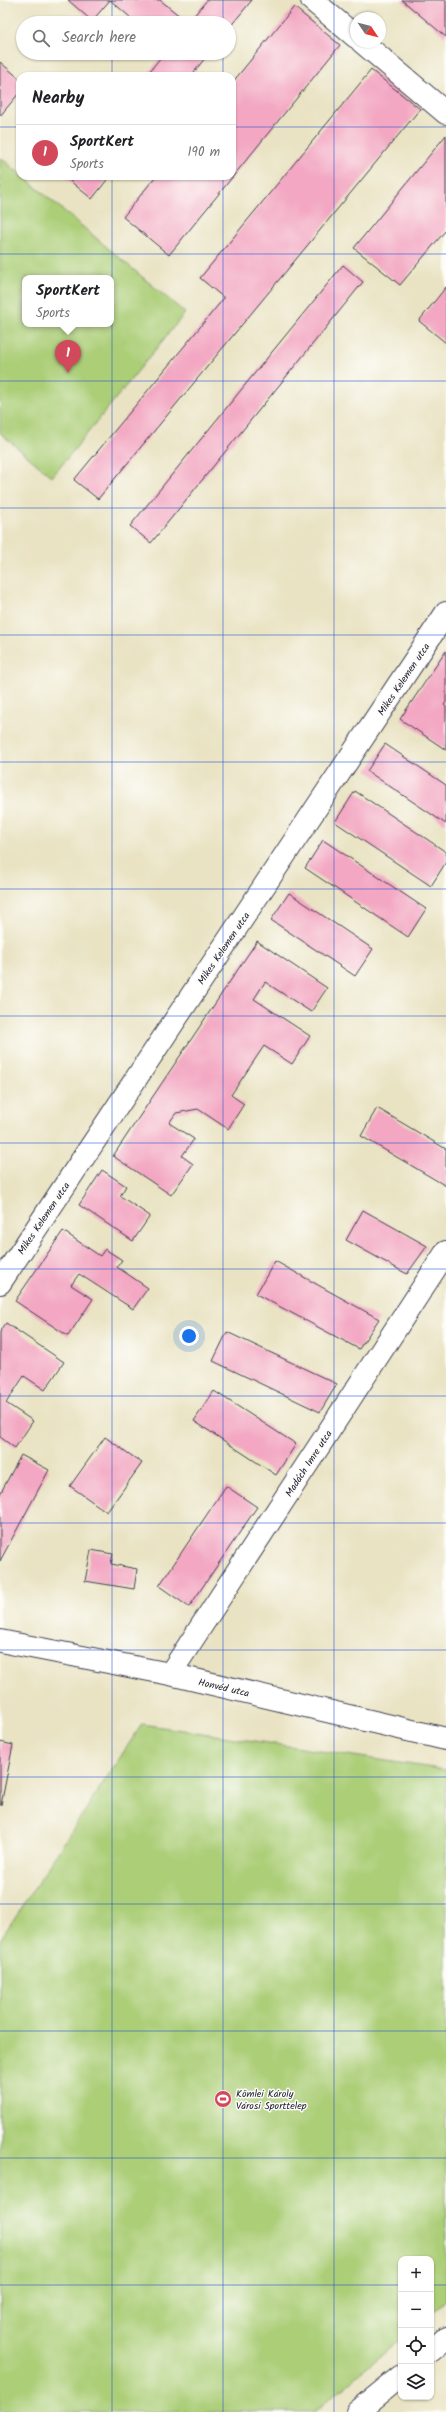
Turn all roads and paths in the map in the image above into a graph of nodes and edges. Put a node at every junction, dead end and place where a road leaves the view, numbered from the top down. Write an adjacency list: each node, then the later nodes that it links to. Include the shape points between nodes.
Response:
1 (312, 0): 2 (street)
2 (350, 32)
3 (369, 48): 4 (street)
4 (446, 113)
5 (446, 614): 7 (street, Mikes Kelemen utca)
6 (446, 1252): 9 (street, Madách Imre utca)
7 (0, 1283)
8 (0, 1641): 9 (street, Honvéd utca)
9 (170, 1674): 10 (street, Honvéd utca)
10 (446, 1739)
11 (446, 2338): 12 (street)
12 (434, 2348)
13 (398, 2378): 14 (street)
14 (357, 2412)

